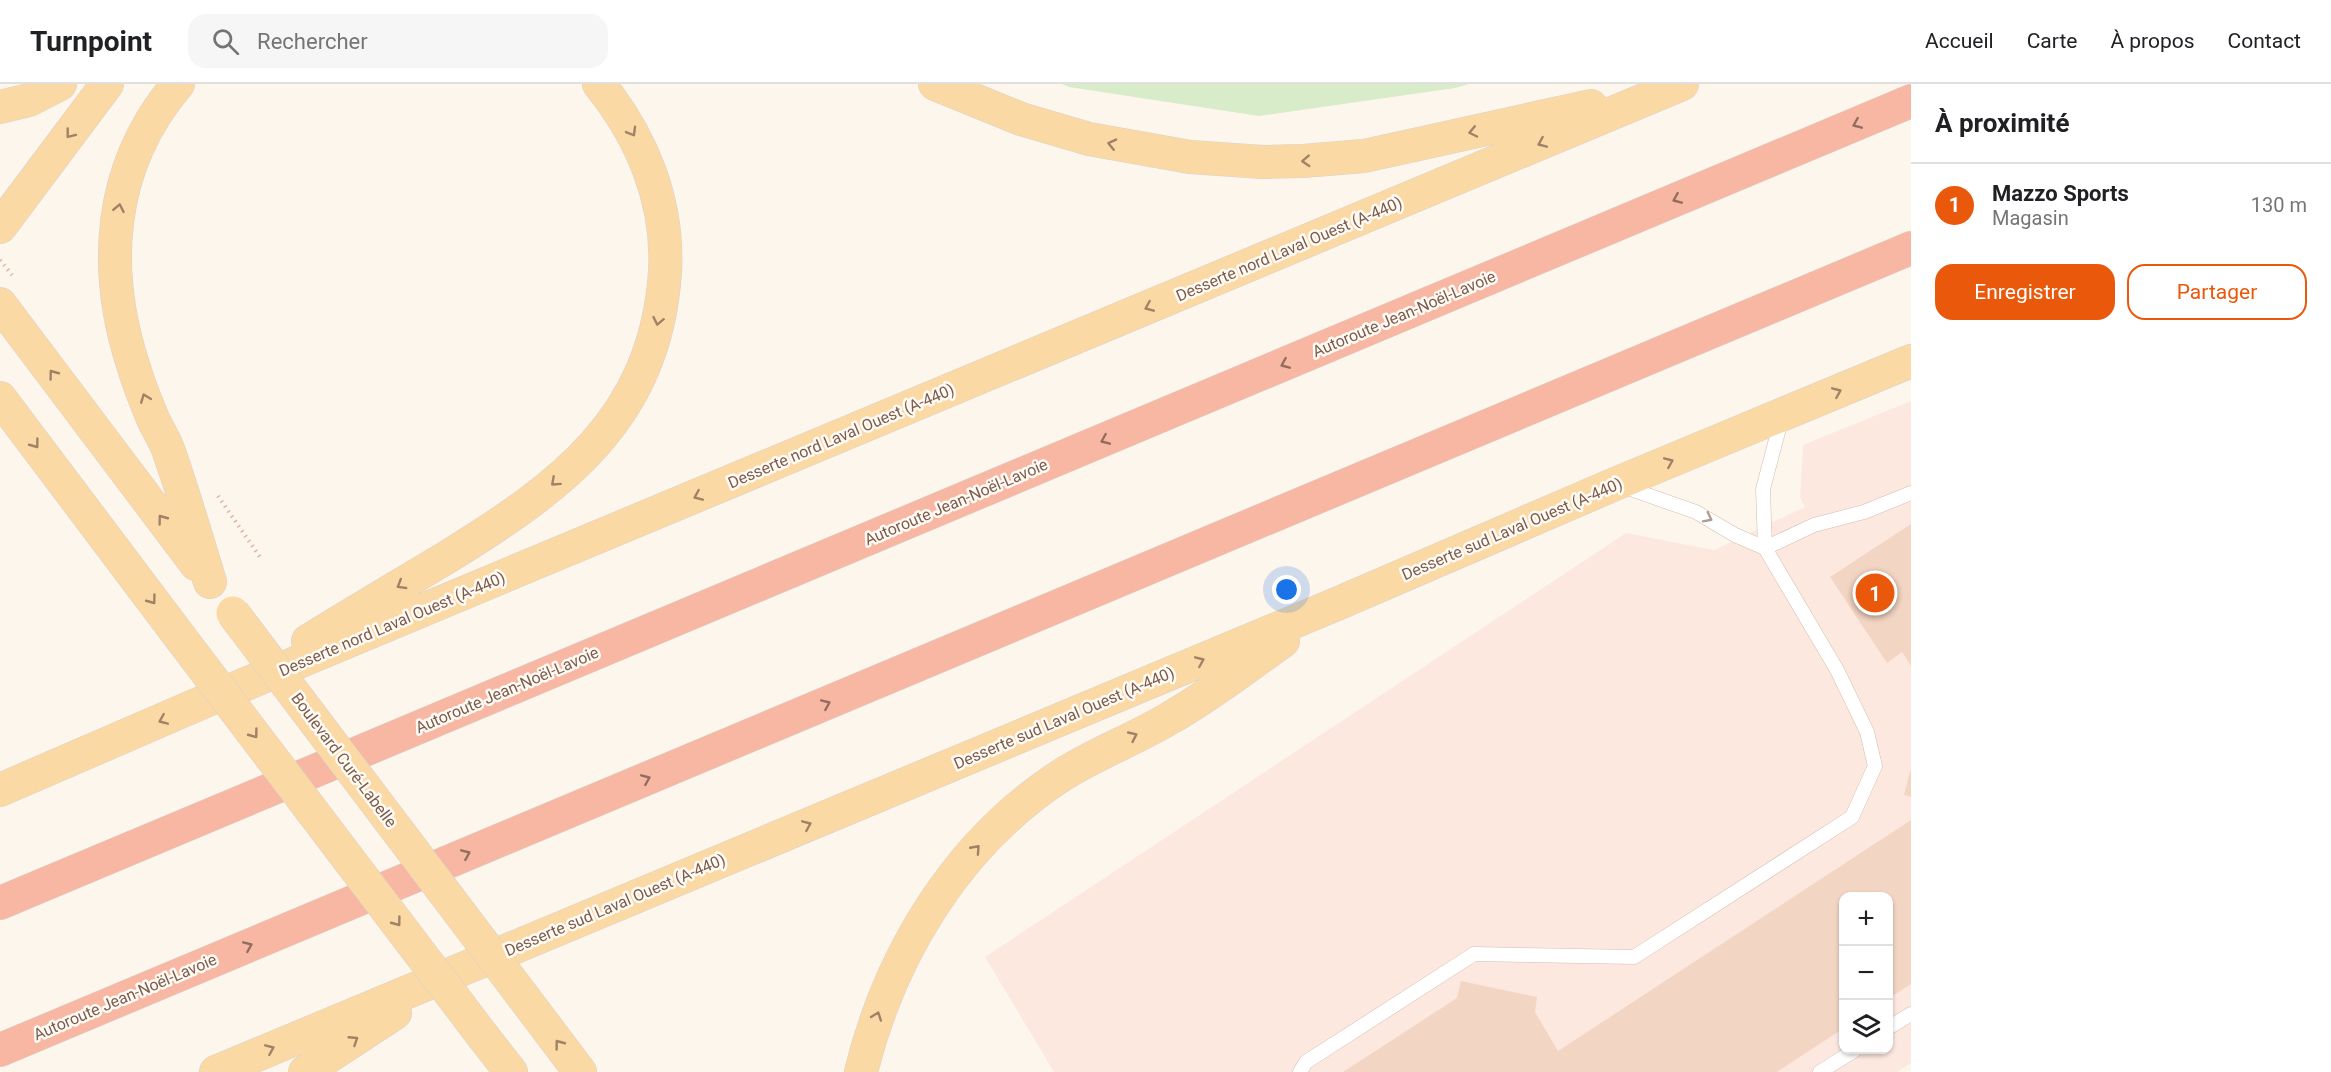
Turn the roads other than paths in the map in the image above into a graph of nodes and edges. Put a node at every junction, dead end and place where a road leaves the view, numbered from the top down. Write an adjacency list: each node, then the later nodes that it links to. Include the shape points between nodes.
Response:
1 (60, 84): 8 (main road, via 28,100)
2 (107, 84): 9 (main road, one-way to 9)
3 (178, 84): 18 (main road, one-way to 3, via 169,451 127,345 114,263 120,200 130,166 145,131)
4 (599, 84): 20 (main road, one-way to 20, via 641,147 657,193 664,236 658,324 645,364 626,402 594,444 516,514)
5 (935, 84): 6 (main road, one-way to 5, via 1364,156 1263,162 1190,157 1089,139 1021,119)
6 (1678, 86): 20 (main road, Desserte nord Laval Ouest (A-440), one-way to 20)
7 (1911, 101): 22 (highway, Autoroute Jean-Noël-Lavoie, one-way to 22)
8 (0, 107)
9 (0, 227)
10 (1911, 248): 26 (highway, Autoroute Jean-Noël-Lavoie, one-way to 10)
11 (0, 304): 18 (main road, Boulevard Curé-Labelle, one-way to 11)
12 (1911, 361): 14 (main road, Desserte sud Laval Ouest (A-440), one-way to 12)
13 (0, 398): 30 (main road, one-way to 30, bridge)
14 (1783, 414): 15 (main road, Desserte sud Laval Ouest (A-440), one-way to 14); 17 (lane, via 1762,489)
15 (1616, 484): 17 (lane, one-way to 17, via 1688,508); 19 (main road, Desserte sud Laval Ouest (A-440))
16 (1911, 493): 17 (lane, via 1864,512 1814,525)
17 (1765, 548): 33 (lane, via 1837,670 1867,732 1875,766 1852,817 1634,957 1474,954 1306,1062)
18 (210, 582): 31 (main road, Boulevard Curé-Labelle, one-way to 18, bridge)
19 (1339, 603): 23 (main road, Desserte sud Laval Ouest (A-440), one-way to 19); 32 (main road, one-way to 19, via 884,997 915,934 967,859 1000,825 1062,775 1171,718)
20 (217, 696): 21 (main road, Desserte nord Laval Ouest (A-440), one-way to 21)
21 (0, 790)
22 (0, 903)
23 (464, 968): 28 (main road, Desserte sud Laval Ouest (A-440), one-way to 23); 29 (main road, one-way to 23)
24 (1911, 1014): 25 (lane)
25 (1893, 1025)
26 (0, 1050)
27 (1849, 1054): 34 (lane)
28 (216, 1072)
29 (305, 1072)
30 (511, 1072)
31 (580, 1072)
32 (861, 1072)
33 (1300, 1072)
34 (1820, 1072)

